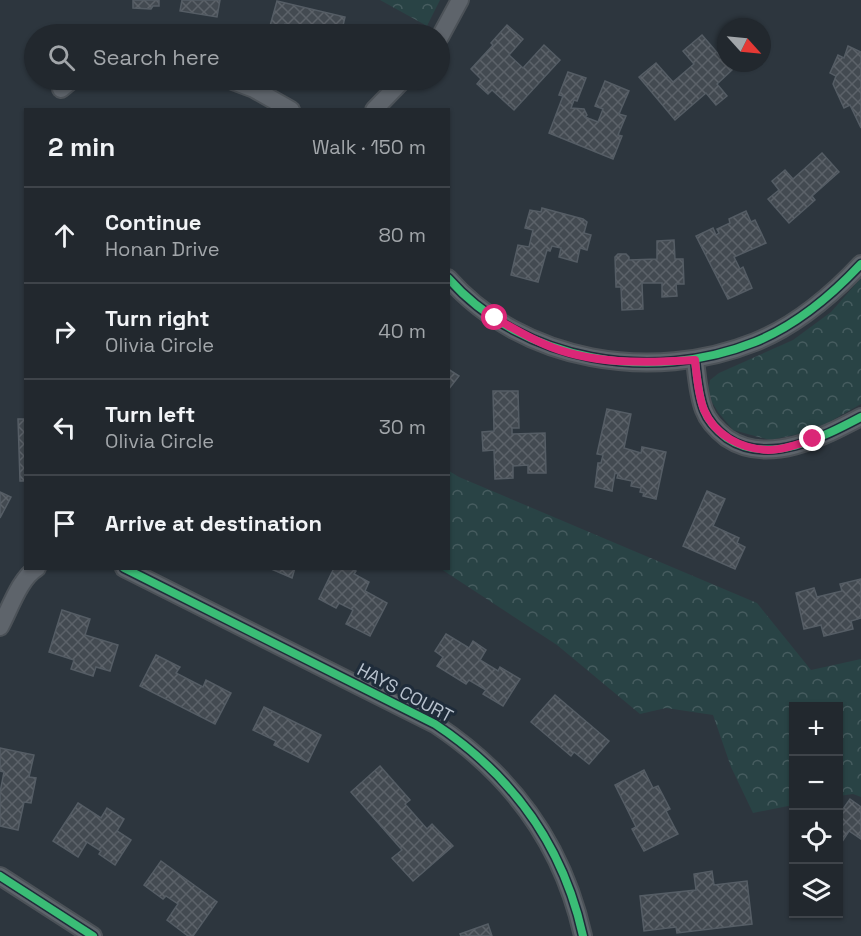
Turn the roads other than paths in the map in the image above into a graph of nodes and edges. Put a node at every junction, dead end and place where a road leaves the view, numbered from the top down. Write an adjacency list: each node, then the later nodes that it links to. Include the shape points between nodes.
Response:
1 (460, 0): 2 (street)
2 (447, 24)
3 (256, 90): 5 (street)
4 (393, 90): 6 (street)
5 (287, 108)
6 (376, 108)
7 (861, 264): 9 (street, via 818,306 789,324 757,341)
8 (450, 280): 9 (street, via 495,318 563,351 628,363)
9 (695, 360): 10 (street, via 705,412 718,431 733,442 769,450 784,448 830,433)
10 (861, 417)
11 (34, 570): 13 (street)
12 (128, 570): 16 (street, HAYS COURT, via 435,724 475,753 518,797 541,831 571,892)
13 (0, 627)
14 (0, 876): 15 (street)
15 (93, 936)
16 (583, 936)

